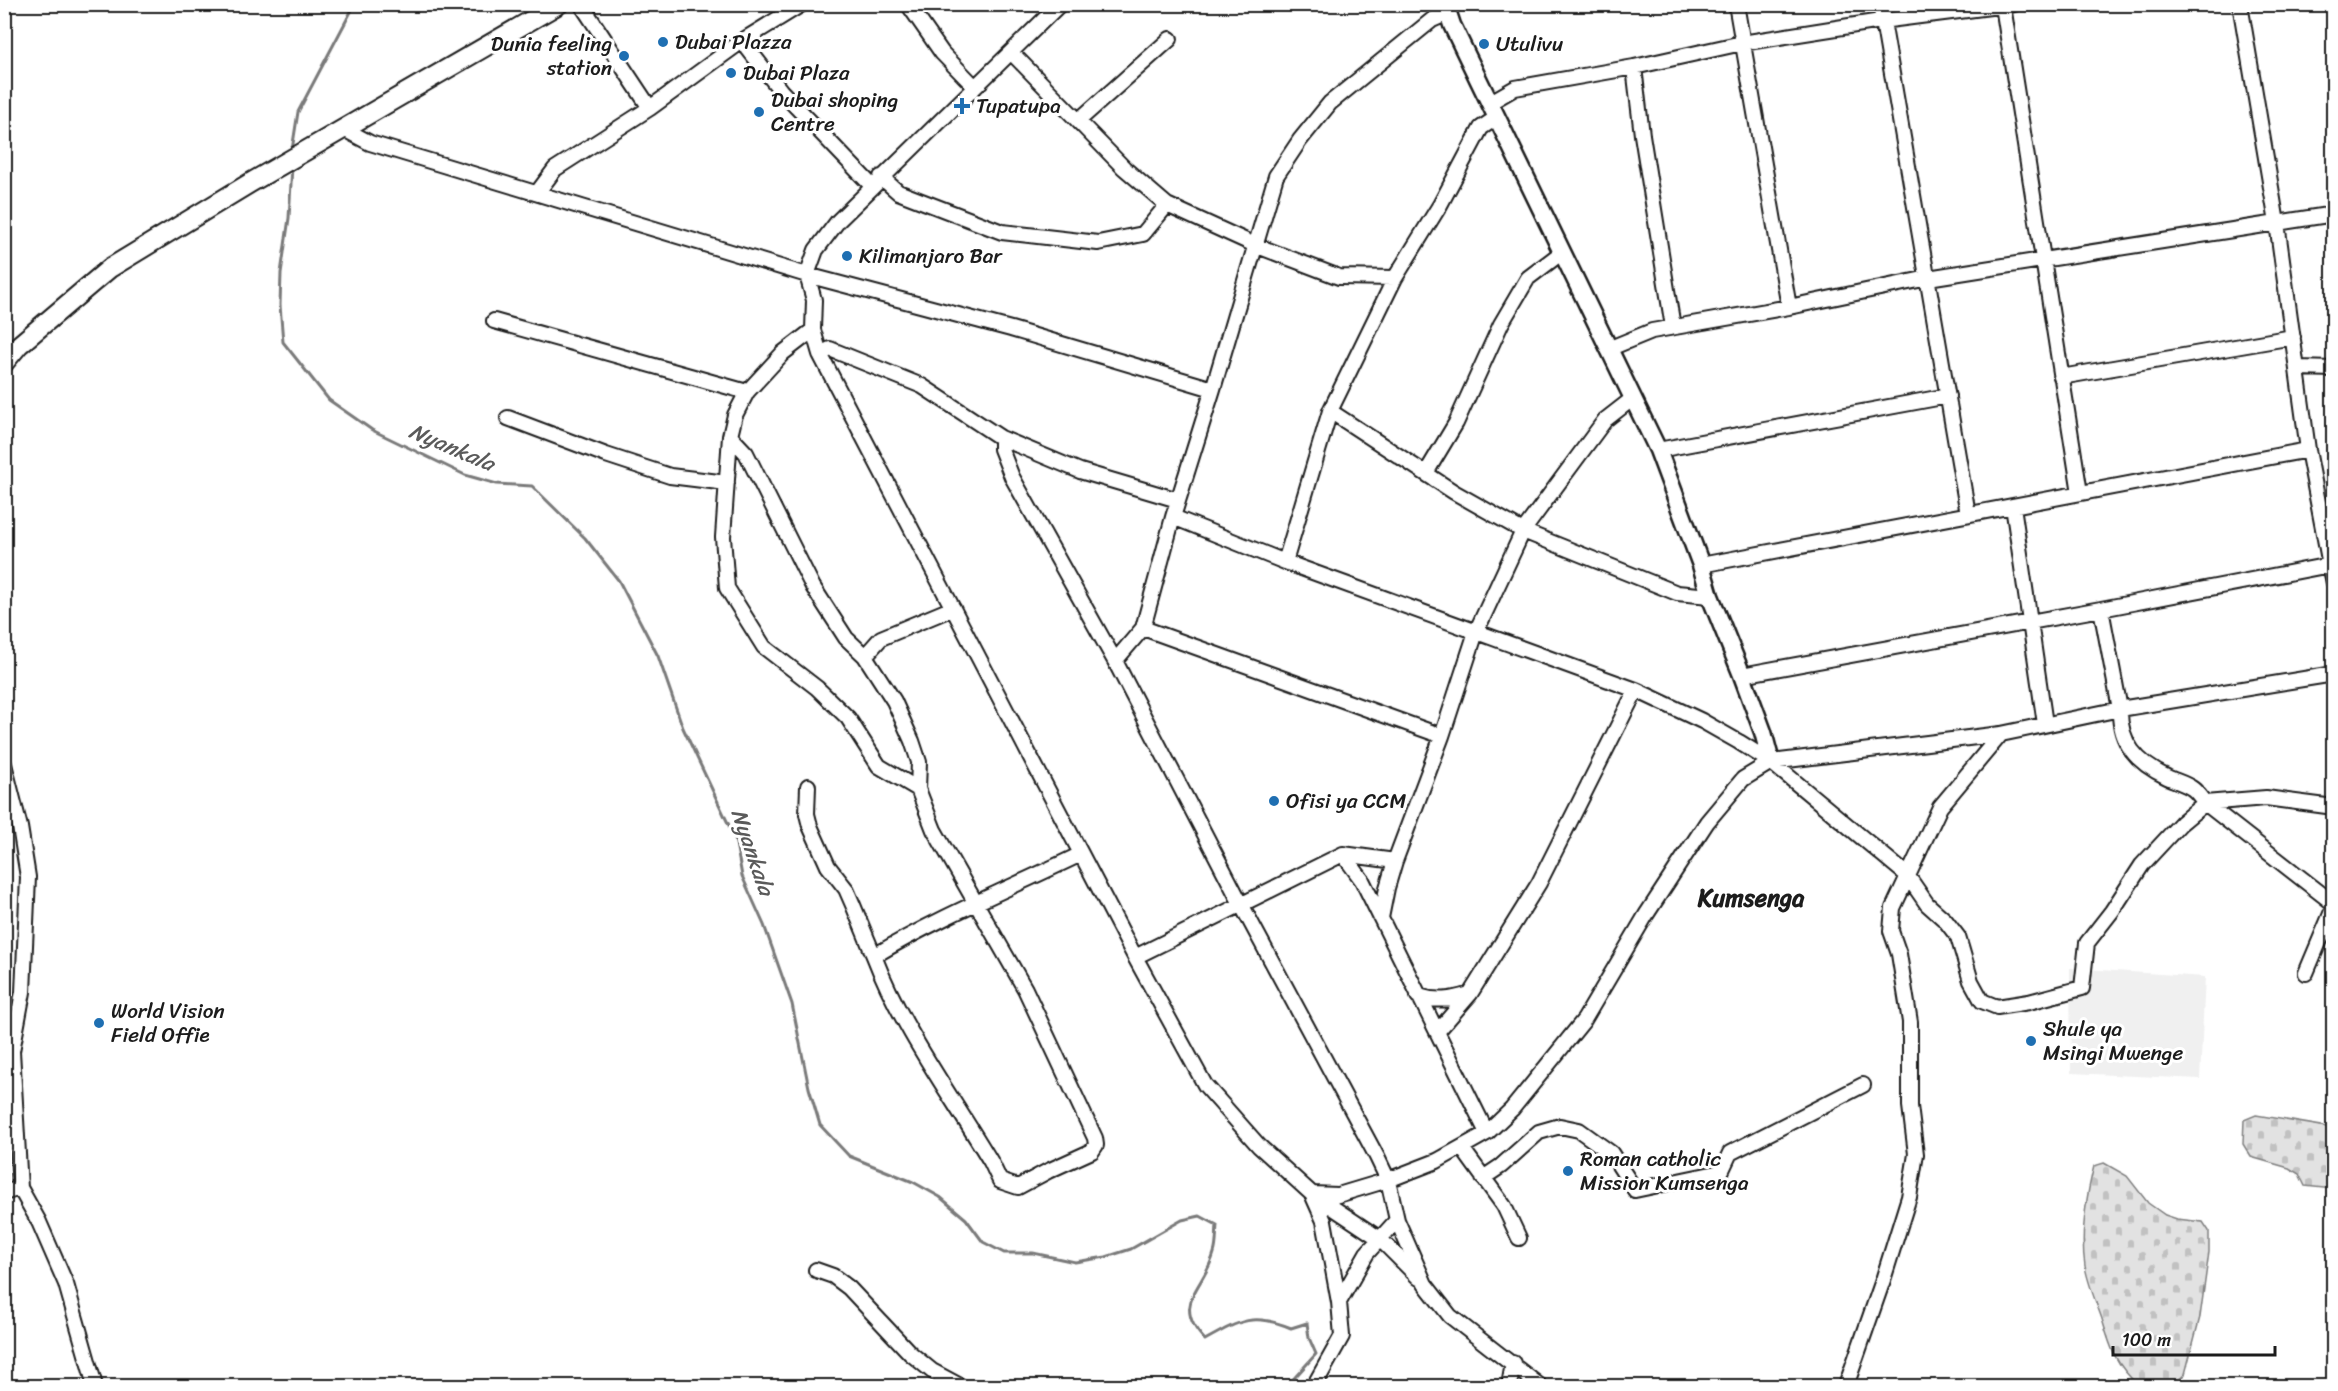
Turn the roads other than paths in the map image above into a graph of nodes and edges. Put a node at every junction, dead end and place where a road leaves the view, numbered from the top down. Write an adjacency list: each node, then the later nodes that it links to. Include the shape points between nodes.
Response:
1 (559, 4): 21 (main road)
2 (581, 4): 18 (street)
3 (802, 4): 13 (street)
4 (909, 4): 17 (street, via 942,53)
5 (1060, 4): 15 (street)
6 (1736, 4): 14 (street)
7 (1880, 4): 11 (street)
8 (2240, 4): 26 (street)
9 (2008, 5): 11 (street); 29 (street)
10 (1449, 9): 19 (street, via 1452,25); 27 (street, via 1330,103 1276,176)
11 (1881, 21): 14 (street); 32 (street)
12 (1170, 39): 20 (street)
13 (742, 41): 18 (street); 22 (street, via 781,91)
14 (1743, 43): 16 (street); 33 (street)
15 (1011, 52): 17 (street); 20 (street)
16 (1634, 67): 19 (street, via 1515,88); 35 (street)
17 (975, 87): 22 (street)
18 (650, 108): 23 (street, via 555,169)
19 (1492, 110): 28 (street); 31 (street)
20 (1078, 121): 24 (street)
21 (344, 129): 23 (street, via 370,143); 38 (main road, via 110,268)
22 (876, 182): 24 (street, via 1002,232 1098,243 1143,234); 30 (street, via 816,250)
23 (537, 193): 30 (street)
24 (1167, 205): 27 (street)
25 (2334, 214): 26 (street)
26 (2277, 223): 29 (street); 37 (street)
27 (1255, 245): 31 (street, via 1339,277); 45 (street)
28 (1561, 253): 39 (street); 55 (street, via 1528,278 1501,324 1456,423)
29 (2043, 261): 32 (street); 44 (street)
30 (807, 275): 36 (street, via 814,300); 45 (street, via 1011,329)
31 (1395, 278): 49 (street)
32 (1928, 278): 33 (street); 47 (street)
33 (1789, 307): 35 (street)
34 (494, 321): 46 (street)
35 (1673, 327): 39 (street)
36 (813, 330): 40 (street); 46 (street, via 783,353)
37 (2293, 337): 42 (street); 44 (street)
38 (12, 344): 41 (main road)
39 (1608, 349): 48 (street)
40 (820, 354): 52 (street, via 830,349 922,386); 68 (street)
41 (4, 363)
42 (2298, 368): 43 (street); 54 (street)
43 (2334, 369)
44 (2061, 376): 57 (street)
45 (1214, 389): 58 (street)
46 (747, 392): 51 (street)
47 (1948, 396): 53 (street); 60 (street)
48 (1632, 399): 53 (street); 62 (street, via 1605,420)
49 (1330, 411): 55 (street); 63 (street)
50 (508, 418): 56 (street, via 670,476)
51 (730, 436): 56 (street); 73 (street, via 746,453 813,587 846,638)
52 (1001, 438): 58 (street, via 1080,471); 74 (street, via 1000,449 1012,477)
53 (1658, 450): 65 (street)
54 (2308, 450): 57 (street); 64 (street)
55 (1426, 473): 62 (street)
56 (727, 483): 85 (street, via 723,537 727,588 744,619 764,647 848,718 879,766)
57 (2080, 494): 59 (street)
58 (1178, 500): 61 (street)
59 (2013, 506): 60 (street); 70 (street)
60 (1968, 514): 65 (street)
61 (1173, 518): 63 (street); 71 (street)
62 (1522, 531): 67 (street, via 1677,593); 72 (street)
63 (1285, 562): 72 (street)
64 (2332, 564): 66 (street); 69 (street)
65 (1701, 565): 67 (street)
66 (2334, 583)
67 (1710, 596): 76 (street)
68 (952, 608): 73 (street, via 880,638); 88 (street)
69 (2102, 609): 70 (street); 78 (street)
70 (2030, 622): 76 (street); 79 (street)
71 (1143, 628): 74 (street); 81 (street)
72 (1476, 632): 77 (street); 81 (street)
73 (865, 656): 85 (street, via 894,701 912,741 919,762)
74 (1115, 661): 93 (street)
75 (2334, 674): 78 (street)
76 (1742, 675): 82 (street)
77 (1636, 690): 82 (street, via 1702,721); 98 (street, via 1539,883)
78 (2120, 709): 79 (street); 86 (street, via 2119,726 2125,742 2139,758 2164,776 2193,789)
79 (2045, 724): 80 (street)
80 (2001, 734): 82 (street); 91 (street, via 1940,807)
81 (1442, 736): 90 (street)
82 (1771, 762): 91 (street); 102 (street, via 1743,779 1707,822 1584,1020 1512,1109)
83 (4, 764): 106 (street, via 28,878 23,992 12,1051)
84 (808, 786): 95 (street, via 810,826 828,866 846,889)
85 (918, 789): 92 (street, via 934,830)
86 (2205, 803): 87 (street, via 2266,798); 91 (street, via 2142,865 2087,943 2082,988 2029,1002 1996,1007 1982,1001 1971,981 1958,937); 97 (street, via 2333,903)
87 (2334, 807)
88 (1081, 854): 92 (street); 96 (street)
89 (1344, 854): 90 (street); 93 (street); 94 (street)
90 (1395, 861): 94 (street)
91 (1907, 875): 121 (street, via 1893,908 1891,931 1899,954 1910,1022 1910,1106 1916,1154 1909,1197)
92 (977, 904): 95 (street); 95 (street, via 1024,989 1095,1138 1092,1151 1018,1187 1000,1181 883,980)
93 (1241, 904): 96 (street); 105 (street)
94 (1381, 918): 99 (street)
95 (874, 956)
96 (1135, 957): 108 (street, via 1205,1085 1259,1146)
97 (2306, 973)
98 (1470, 994): 99 (street, via 1448,1001); 100 (street)
99 (1418, 996): 100 (street)
100 (1437, 1032): 102 (street)
101 (1863, 1085): 104 (street, via 1730,1153 1721,1172 1635,1190 1611,1153 1579,1130 1560,1126 1539,1132)
102 (1487, 1133): 103 (street)
103 (1462, 1149): 104 (street); 105 (street)
104 (1483, 1178): 110 (street, via 1504,1206)
105 (1388, 1180): 108 (street, via 1338,1195); 109 (street)
106 (20, 1188): 107 (street); 116 (street, via 66,1284)
107 (4, 1193)
108 (1312, 1194): 111 (street); 114 (street, via 1324,1221)
109 (1397, 1220): 111 (street); 113 (street)
110 (1519, 1238)
111 (1380, 1239): 113 (street); 114 (street, via 1367,1253)
112 (816, 1270): 117 (street, via 849,1288 910,1353)
113 (1425, 1284): 115 (street, via 1450,1316)
114 (1339, 1302): 118 (street, via 1342,1336)
115 (1513, 1363): 119 (street); 120 (street)
116 (95, 1386)
117 (960, 1386)
118 (1314, 1386)
119 (1509, 1386)
120 (1540, 1386)
121 (1846, 1386)

